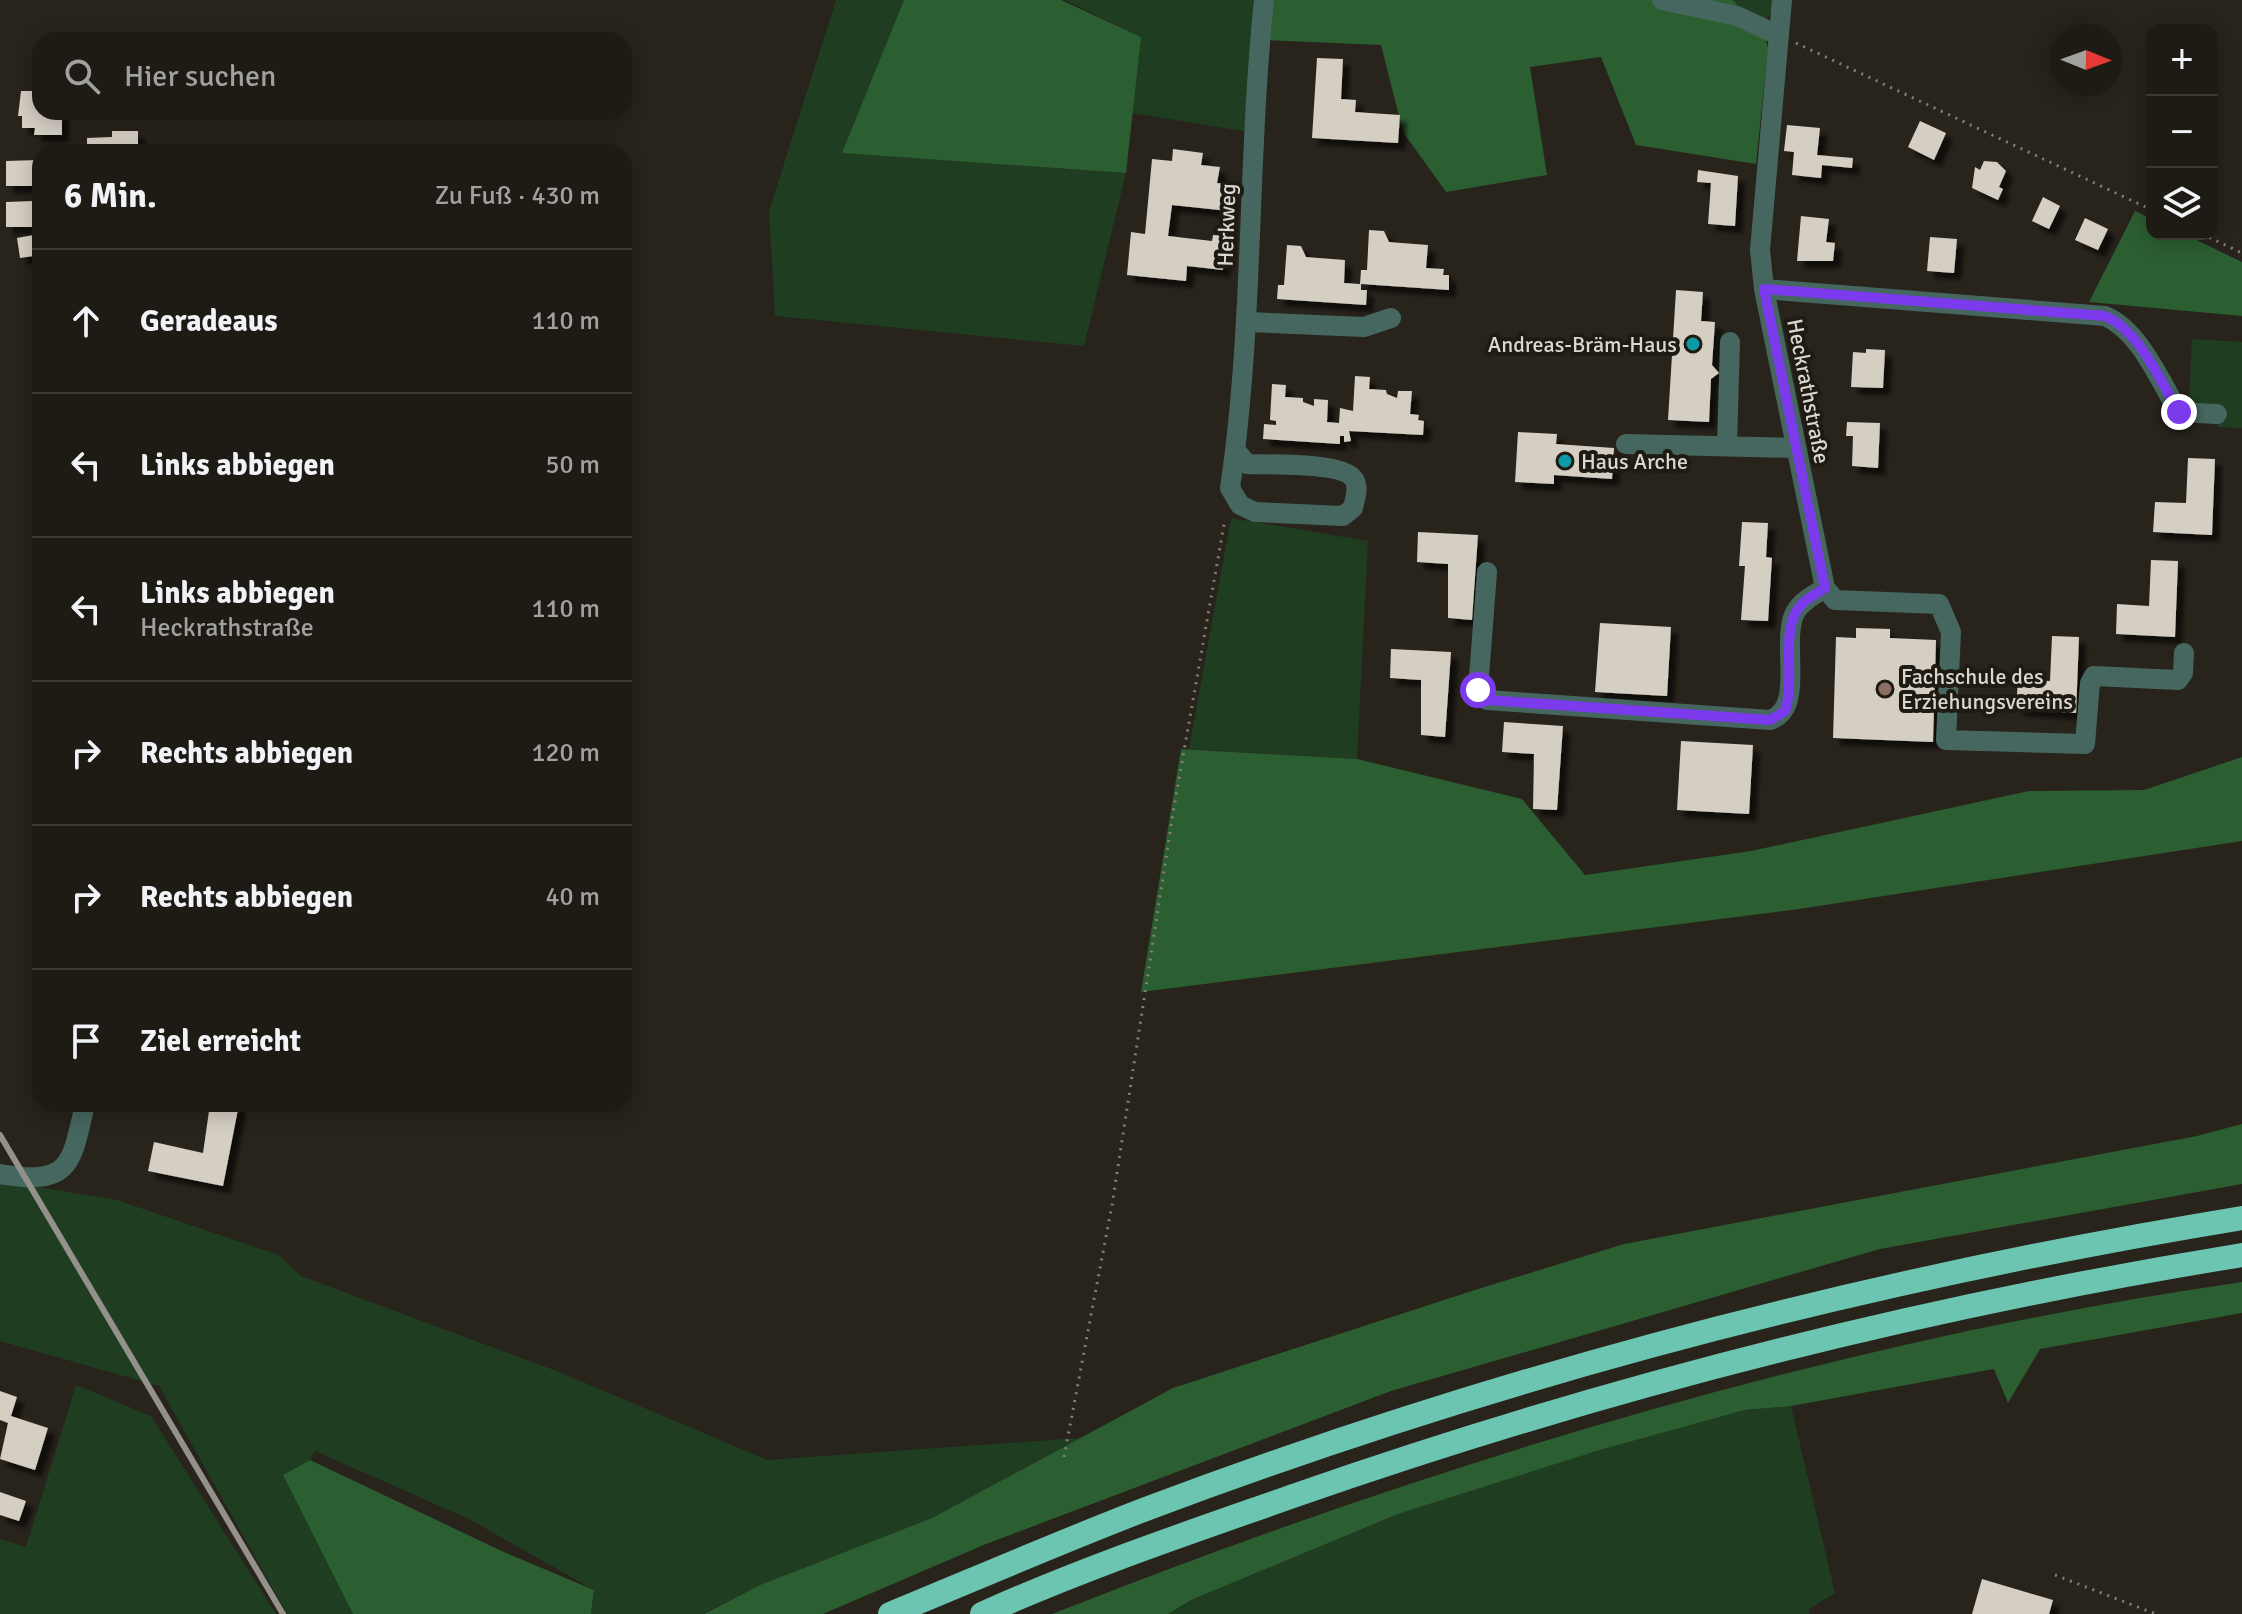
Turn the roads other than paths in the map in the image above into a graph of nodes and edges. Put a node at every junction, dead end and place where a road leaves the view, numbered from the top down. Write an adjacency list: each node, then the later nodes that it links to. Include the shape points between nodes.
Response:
1 (1264, 0): 7 (street, Herkweg, via 1255,91)
2 (1662, 0): 4 (street, via 1737,16)
3 (1782, 0): 4 (street, Heckrathstraße)
4 (1778, 35): 5 (street, Heckrathstraße, via 1760,250)
5 (1764, 289): 9 (street, via 2105,316 2121,323 2179,412); 12 (street, Heckrathstraße)
6 (1391, 318): 7 (street, via 1364,327)
7 (1247, 322): 13 (street, Herkweg)
8 (1730, 342): 11 (street)
9 (2217, 414)
10 (1626, 444): 11 (street)
11 (1727, 446): 12 (street)
12 (1796, 448): 15 (street, Heckrathstraße)
13 (1236, 451): 13 (street, Herkweg, via 1230,488 1240,505 1255,512 1343,516 1353,508 1357,494 1352,476 1335,468 1247,464)
14 (1487, 572): 15 (street, via 1478,690 1487,700 1770,720 1788,703 1796,612)
15 (1825, 588): 16 (street, via 1835,600 1939,604 1951,632 1946,740 2085,744 2094,676 2178,680)
16 (2184, 653)
17 (83, 1112): 18 (street, via 74,1157 60,1171 37,1178)
18 (0, 1174)
19 (2242, 1218): 21 (highway, via 2013,1259 1583,1365 1146,1509)
20 (2242, 1255): 22 (highway, via 1886,1326 1573,1405 1181,1535)
21 (890, 1614)
22 (982, 1614)

